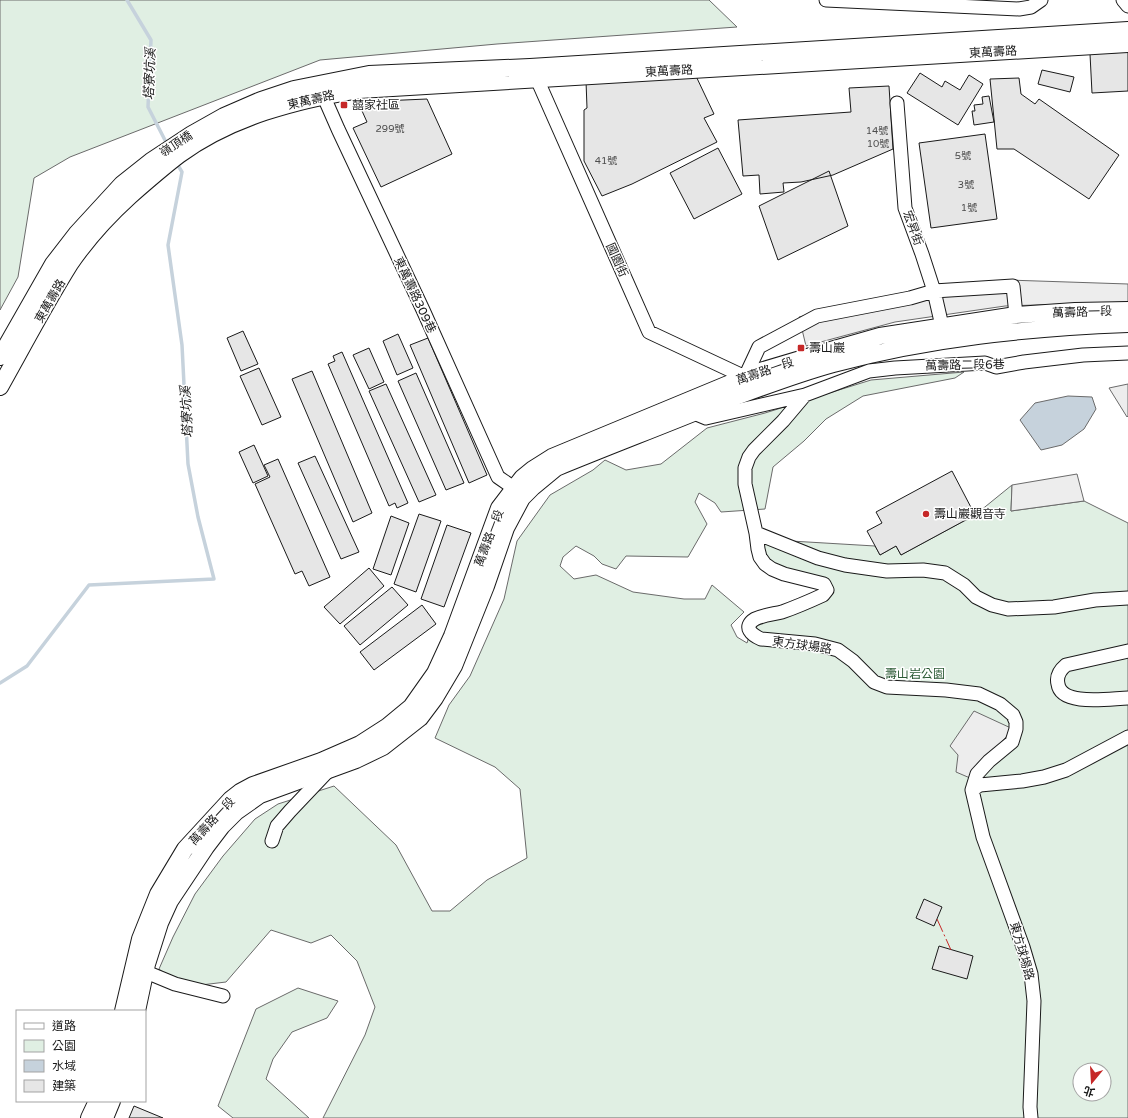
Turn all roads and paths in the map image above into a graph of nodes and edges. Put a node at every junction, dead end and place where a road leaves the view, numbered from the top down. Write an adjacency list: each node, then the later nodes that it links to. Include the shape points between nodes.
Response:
1 (826, 0): 4 (street)
2 (1041, 0): 4 (street, via 1031,7 1019,9)
3 (1123, 0): 5 (street)
4 (962, 4)
5 (1128, 6)
6 (1128, 30): 9 (main road, 東萬壽路, via 530,67 369,74)
7 (1128, 44): 8 (main road, 東萬壽路)
8 (537, 79): 9 (main road, 東萬壽路, via 359,90); 21 (street, 國園街, via 649,332)
9 (320, 89): 10 (main road, 東萬壽路, via 294,89); 12 (main road, 東萬壽路); 25 (street, 東萬壽路309巷, via 498,476)
10 (261, 100): 13 (main road, 嶺頂橋, via 224,116 151,161 122,184)
11 (897, 103): 14 (street, 宏昇街, via 905,208)
12 (217, 132): 13 (main road, 嶺頂橋, via 180,155)
13 (104, 211): 20 (main road, 東萬壽路, via 77,232 53,264); 22 (main road, 東萬壽路, via 71,263)
14 (934, 292): 16 (street, via 1013,286); 18 (street, 宏昇街); 21 (street, via 817,316 759,347)
15 (1128, 310): 16 (main road, 萬壽路一段)
16 (1016, 315): 18 (main road, 萬壽路一段)
17 (1128, 324): 21 (main road, 萬壽路一段, via 1015,331 942,341)
18 (942, 326): 21 (main road, 萬壽路一段, via 880,336 831,350)
19 (1128, 354): 23 (street, 萬壽路二段6巷, via 1084,355 996,367 985,363 869,371)
20 (0, 357)
21 (748, 384): 24 (main road, 萬壽路一段)
22 (0, 388)
23 (805, 395): 24 (street, via 706,418); 26 (street, 東方球場路, via 754,450 745,468 745,484)
24 (692, 407): 25 (main road, 萬壽路一段, via 552,457 533,469)
25 (518, 493): 31 (main road, 萬壽路一段, via 499,508 452,636 435,673 411,707 388,726)
26 (756, 533): 27 (street, via 818,558 845,565 887,571 922,570 945,573 964,585 976,597 1008,609 1054,608 1095,600); 32 (street, 東方球場路, via 760,557 764,564 784,574 824,584 827,590 823,595 783,612 754,620 749,629 754,636 771,641 815,644 838,650 874,682 887,687 979,694 1000,704 1013,715 1016,729 1012,742 977,774)
27 (1128, 598)
28 (1128, 651): 29 (street, via 1066,665 1059,673 1058,684 1065,695 1072,698)
29 (1128, 698)
30 (1128, 736): 32 (street, via 1066,770 1022,781 980,785)
31 (324, 766): 33 (street, via 277,826); 34 (main road, 萬壽路一段, via 260,796 236,812 222,826 170,901 160,923); 36 (main road, 萬壽路一段, via 253,785 240,792 230,799 185,849 158,894 140,939)
32 (972, 790): 42 (street, 東方球場路, via 983,837 1024,947 1031,974 1034,1001)
33 (272, 841)
34 (146, 972): 35 (street, via 175,984); 37 (main road, 萬壽路一段)
35 (223, 996)
36 (123, 1010)
37 (137, 1010)
38 (97, 1102): 40 (main road)
39 (112, 1102): 41 (main road)
40 (89, 1118)
41 (105, 1118)
42 (1031, 1118)

